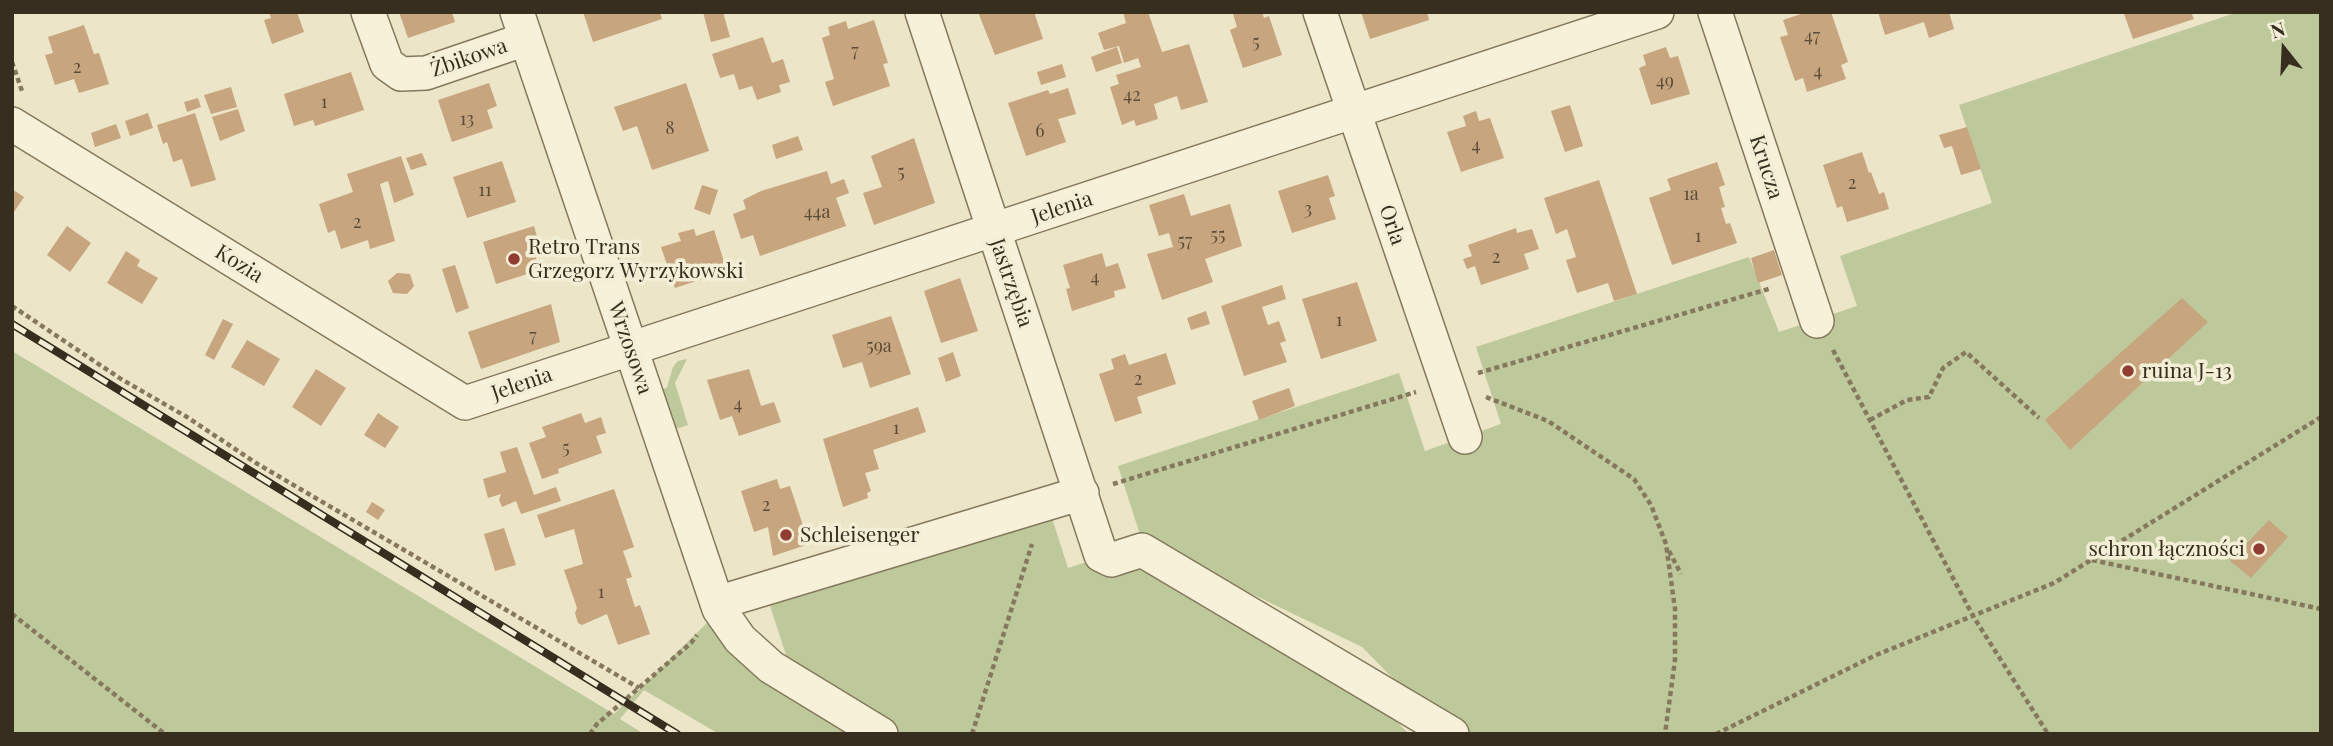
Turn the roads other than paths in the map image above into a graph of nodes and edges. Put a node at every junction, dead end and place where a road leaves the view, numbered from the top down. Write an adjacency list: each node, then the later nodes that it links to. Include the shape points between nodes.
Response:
1 (368, 12): 6 (street, Żbikowa, via 387,64 401,74 426,73)
2 (922, 12): 9 (street, Jastrzębia)
3 (1320, 12): 7 (street, Orla)
4 (1657, 12): 7 (street, Jelenia)
5 (1715, 12): 10 (street, Krucza)
6 (522, 25): 11 (street, Wrzosowa)
7 (1353, 113): 9 (street, Jelenia); 13 (street, Orla)
8 (13, 122): 12 (street, Kozia)
9 (994, 231): 11 (street, Jelenia); 14 (street, Jastrzębia)
10 (1817, 321)
11 (630, 348): 12 (street, Jelenia); 15 (street, Wrzosowa)
12 (465, 403)
13 (1465, 438)
14 (1082, 494): 15 (street); 17 (street, Jastrzębia, via 1101,555 1111,560 1142,550)
15 (717, 603): 16 (street, Wrzosowa, via 740,639 771,667)
16 (881, 734)
17 (1452, 734)

